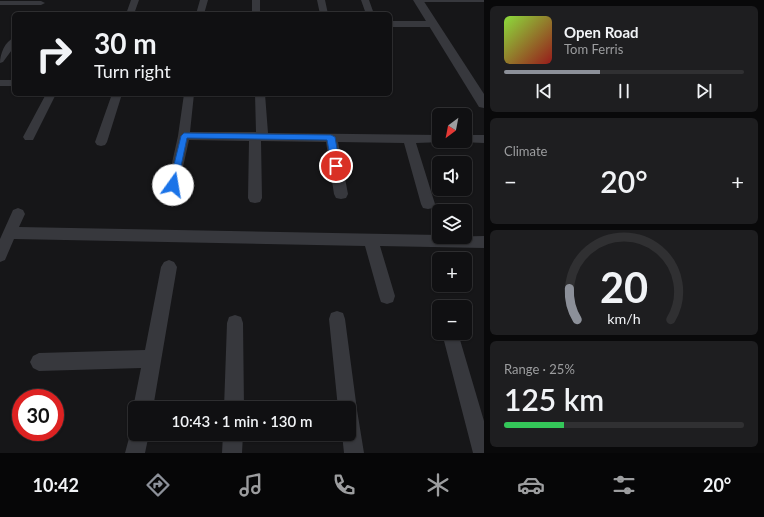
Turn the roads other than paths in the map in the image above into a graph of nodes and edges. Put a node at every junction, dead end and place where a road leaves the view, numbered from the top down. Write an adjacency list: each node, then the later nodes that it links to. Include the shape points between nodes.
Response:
1 (135, 0): 11 (street)
2 (204, 0): 12 (street)
3 (256, 0): 13 (street)
4 (321, 0): 14 (street)
5 (365, 0): 15 (street)
6 (418, 0): 7 (street); 17 (street)
7 (483, 1)
8 (43, 2): 9 (street); 10 (street)
9 (0, 3)
10 (36, 12)
11 (131, 12)
12 (201, 12)
13 (256, 12)
14 (324, 12)
15 (369, 12)
16 (392, 24): 17 (street)
17 (433, 24): 26 (street)
18 (12, 44): 19 (street)
19 (0, 60)
20 (0, 83): 21 (street)
21 (12, 83)
22 (49, 96): 29 (street)
23 (116, 96): 35 (street)
24 (189, 96): 27 (street)
25 (260, 96): 28 (street)
26 (484, 104)
27 (184, 136): 28 (street); 36 (street)
28 (259, 136): 30 (street); 38 (street)
29 (29, 137)
30 (331, 137): 31 (street); 37 (street)
31 (409, 138): 32 (street); 39 (street)
32 (432, 139)
33 (472, 139): 34 (street)
34 (484, 140)
35 (101, 142)
36 (173, 185)
37 (341, 194)
38 (255, 198)
39 (428, 204)
40 (18, 214): 41 (street)
41 (10, 233): 42 (street); 44 (street)
42 (371, 240): 43 (street); 46 (street)
43 (484, 242)
44 (0, 256)
45 (169, 267): 50 (street)
46 (387, 296)
47 (337, 319): 54 (street)
48 (235, 323): 53 (street)
49 (452, 340): 61 (street)
50 (152, 359): 51 (street); 52 (street)
51 (39, 362)
52 (144, 401)
53 (234, 401)
54 (347, 401)
55 (138, 441): 58 (street)
56 (233, 441): 59 (street)
57 (352, 441): 60 (street)
58 (135, 453)
59 (232, 453)
60 (354, 453)
61 (483, 453)

